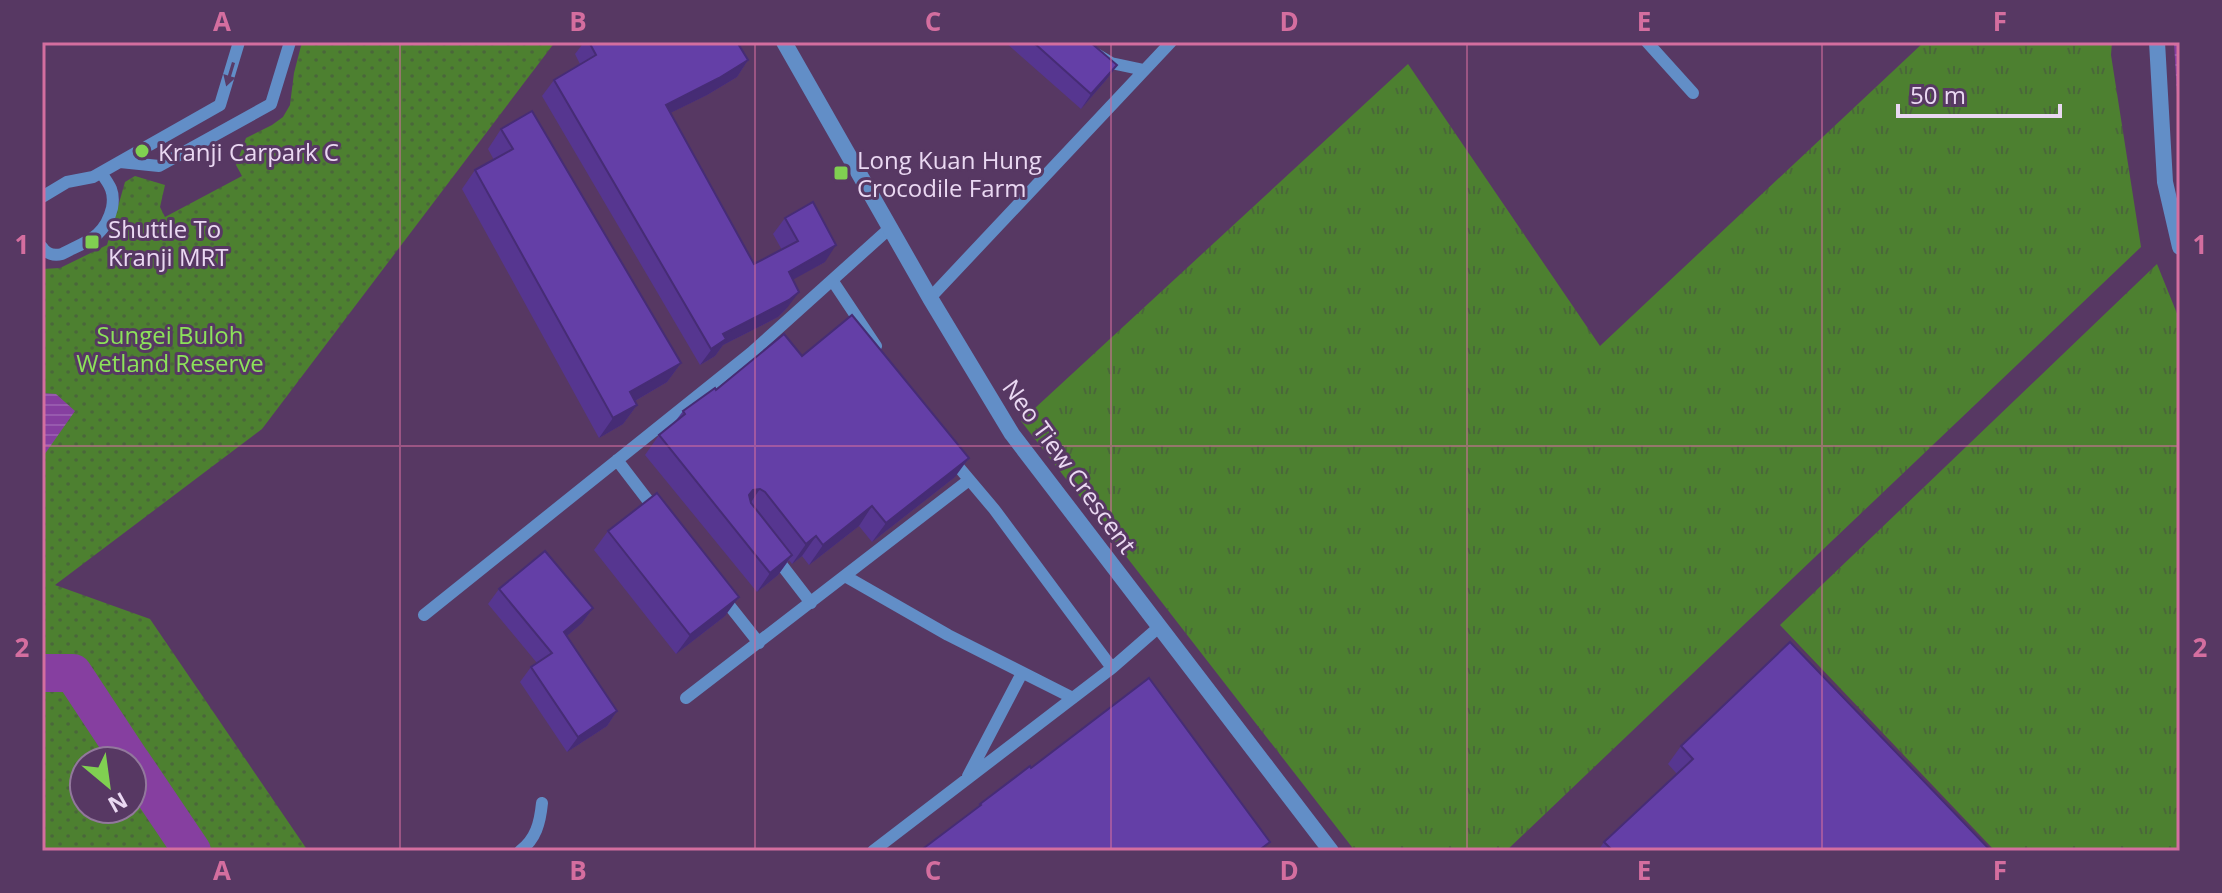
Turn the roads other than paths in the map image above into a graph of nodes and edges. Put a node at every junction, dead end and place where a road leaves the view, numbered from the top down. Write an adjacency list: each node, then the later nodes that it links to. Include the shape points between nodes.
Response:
1 (239, 42): 10 (lane, one-way to 10, via 220,105)
2 (290, 42): 10 (lane, via 271,104 159,166)
3 (784, 42): 14 (street, Neo Tiew Crescent)
4 (1076, 42): 8 (lane, via 1111,63)
5 (1171, 42): 8 (lane)
6 (2157, 42): 12 (street)
7 (1653, 44): 9 (lane)
8 (1144, 70): 18 (lane)
9 (1693, 93)
10 (119, 162): 11 (lane)
11 (101, 173): 13 (lane, via 67,182); 15 (lane, via 114,199 105,227 62,254)
12 (2172, 181): 16 (street)
13 (42, 197)
14 (890, 228): 17 (lane); 18 (street, Neo Tiew Crescent)
15 (42, 247)
16 (2180, 247)
17 (832, 280): 19 (lane); 21 (lane)
18 (930, 298): 29 (street, Neo Tiew Crescent, via 1012,434)
19 (885, 359)
20 (947, 451): 22 (lane)
21 (617, 460): 23 (lane); 28 (lane)
22 (969, 480): 25 (lane); 31 (lane)
23 (664, 521)
24 (763, 541): 27 (lane)
25 (845, 576): 27 (lane); 32 (lane)
26 (712, 582): 30 (lane)
27 (811, 603): 30 (lane)
28 (424, 615)
29 (1159, 627): 31 (lane); 39 (street, Neo Tiew Crescent)
30 (759, 643): 33 (lane)
31 (1112, 668): 34 (lane)
32 (1022, 673): 34 (lane); 35 (lane)
33 (686, 698)
34 (1073, 698): 35 (lane)
35 (966, 779): 38 (lane)
36 (542, 803): 37 (lane, via 540,824)
37 (526, 849)
38 (873, 851)
39 (1331, 851)

